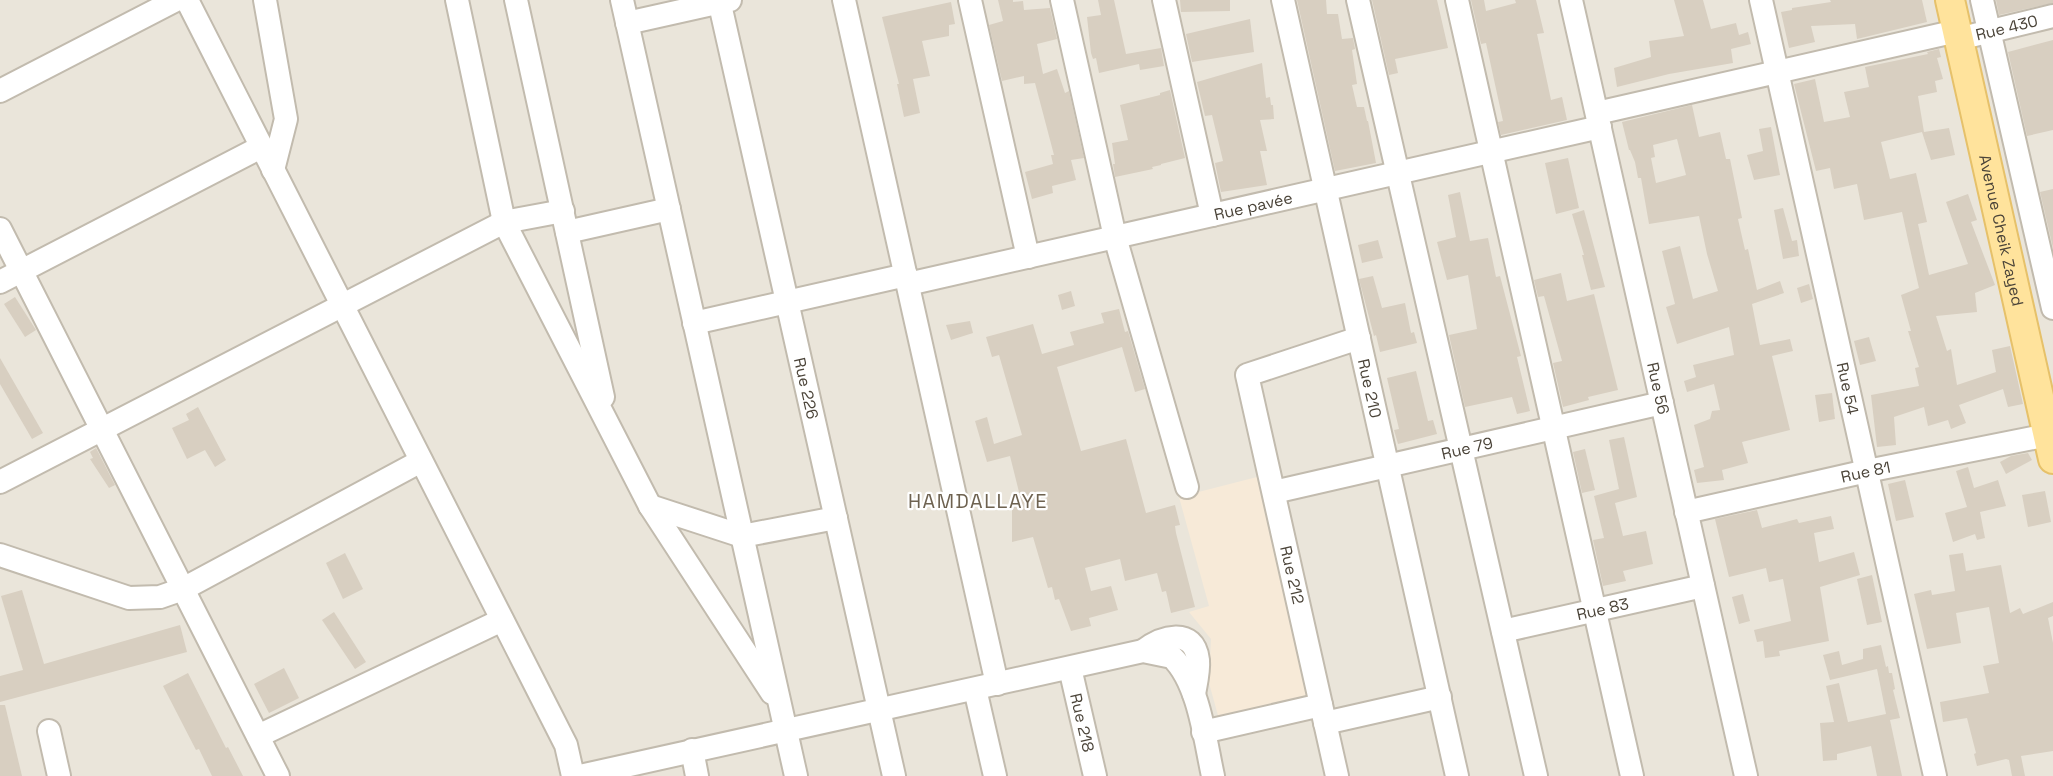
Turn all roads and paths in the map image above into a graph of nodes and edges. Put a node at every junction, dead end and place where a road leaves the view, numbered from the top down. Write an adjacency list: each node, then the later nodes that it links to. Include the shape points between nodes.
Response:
1 (176, 0): 24 (street)
2 (187, 0): 26 (street)
3 (265, 0): 28 (street, via 286,119)
4 (457, 0): 34 (street)
5 (516, 0): 33 (street)
6 (622, 0): 20 (street)
7 (844, 0): 39 (street)
8 (970, 0): 37 (street)
9 (1062, 0): 36 (street)
10 (1164, 0): 32 (street)
11 (1283, 0): 30 (street, Rue 210)
12 (1358, 0): 29 (street)
13 (1457, 0): 27 (street)
14 (1571, 0): 25 (street, Rue 56)
15 (1761, 0): 23 (street, Rue 54)
16 (1950, 0): 22 (main road, Avenue Cheik Zayed)
17 (1982, 0): 21 (street)
18 (723, 1): 20 (street); 41 (street, Rue 226)
19 (2053, 16): 21 (street, Rue 430)
20 (627, 23): 31 (street)
21 (1990, 31): 22 (street, Rue 430); 43 (street)
22 (1957, 35): 23 (street, Rue 430); 50 (main road, Avenue Cheik Zayed)
23 (1777, 72): 25 (street, Rue pavée); 54 (street, Rue 54)
24 (0, 91)
25 (1598, 120): 27 (street, Rue pavée); 46 (street, Rue 56)
26 (261, 147): 28 (street); 38 (street)
27 (1491, 151): 29 (street, Rue pavée); 48 (street)
28 (273, 170): 42 (street)
29 (1398, 172): 30 (street, Rue pavée); 51 (street)
30 (1325, 189): 32 (street, Rue pavée); 45 (street, Rue 210)
31 (669, 209): 33 (street); 44 (street)
32 (1212, 215): 36 (street, Rue pavée)
33 (565, 221): 34 (street); 47 (street)
34 (504, 222): 42 (street); 47 (street)
35 (0, 229): 38 (street)
36 (1115, 237): 37 (street, Rue pavée); 56 (street)
37 (1028, 257): 39 (street, Rue pavée)
38 (21, 271): 40 (street); 49 (street)
39 (907, 279): 41 (street, Rue pavée); 69 (street)
40 (0, 282)
41 (787, 302): 44 (street, Rue pavée); 60 (street, Rue 226)
42 (342, 305): 49 (street); 52 (street)
43 (2053, 308)
44 (694, 323): 61 (street)
45 (1359, 338): 53 (street, Rue 210); 57 (street, Rue 212, via 1247,375)
46 (1662, 403): 48 (street, Rue 79); 59 (street, Rue 56)
47 (610, 428): 58 (street)
48 (1553, 428): 51 (street, Rue 79); 65 (street)
49 (102, 429): 55 (street); 64 (street)
50 (2051, 443): 54 (street, Rue 81)
51 (1461, 449): 53 (street, Rue 79); 67 (street)
52 (421, 461): 64 (street); 66 (street)
53 (1388, 465): 57 (street, Rue 79); 71 (street, Rue 210)
54 (1867, 471): 59 (street, Rue 81); 95 (street, Rue 54)
55 (0, 482)
56 (1187, 487)
57 (1274, 492): 74 (street, Rue 212)
58 (650, 506): 61 (street); 72 (street)
59 (1686, 512): 63 (street, Rue 56)
60 (836, 518): 61 (street); 73 (street, Rue 226)
61 (742, 536): 72 (street)
62 (0, 555): 64 (street, via 129,598 160,597)
63 (1703, 586): 65 (street, Rue 83); 94 (street, Rue 56)
64 (183, 589): 78 (street)
65 (1594, 610): 67 (street, Rue 83); 93 (street)
66 (502, 620): 78 (street); 82 (street, via 566,745)
67 (1503, 631): 92 (street)
68 (1070, 668): 69 (street); 77 (street, via 1143,651 1172,657 1194,694); 88 (street, Rue 218)
69 (998, 684): 70 (street)
70 (975, 689): 73 (street); 87 (street)
71 (1440, 697): 74 (street); 91 (street, Rue 210)
72 (781, 706): 75 (street)
73 (879, 710): 75 (street); 86 (street, Rue 226)
74 (1323, 714): 77 (street); 90 (street, Rue 212)
75 (786, 730): 79 (street); 85 (street)
76 (49, 731): 80 (street)
77 (1203, 732): 89 (street)
78 (258, 736): 81 (street)
79 (692, 750): 83 (street); 84 (street)
80 (59, 776)
81 (278, 776)
82 (573, 776)
83 (580, 776)
84 (697, 776)
85 (796, 776)
86 (894, 776)
87 (995, 776)
88 (1095, 776)
89 (1213, 776)
90 (1337, 776)
91 (1457, 776)
92 (1536, 776)
93 (1632, 776)
94 (1746, 776)
95 (1935, 776)

